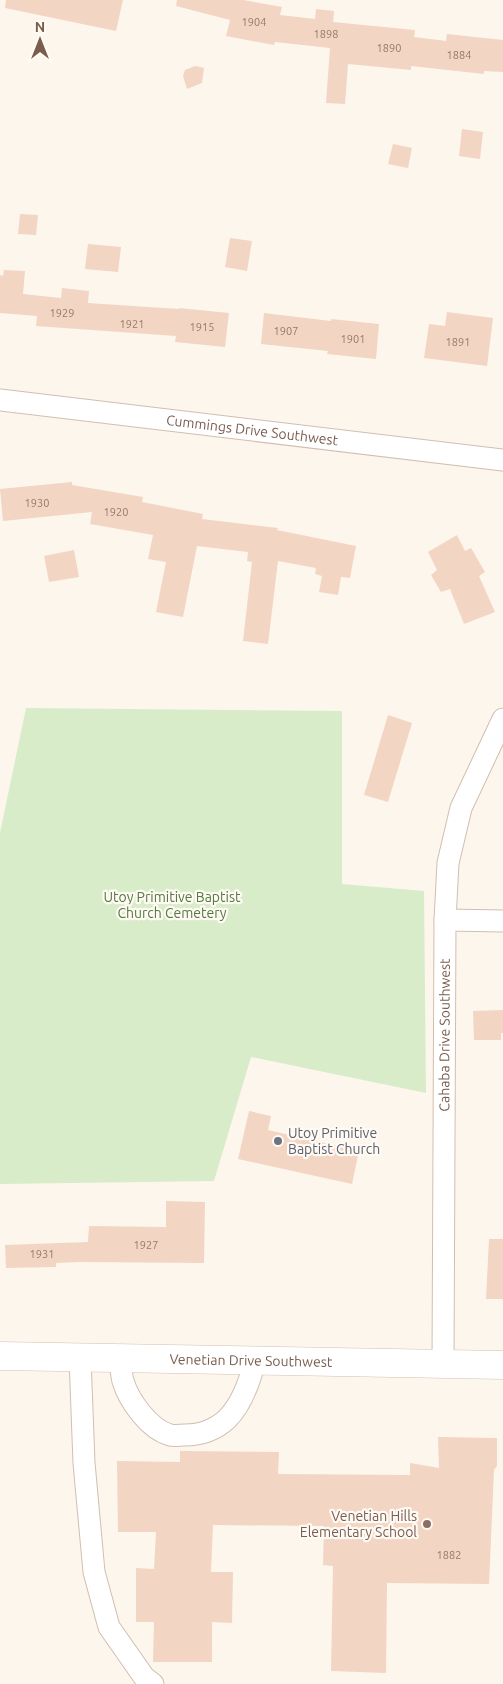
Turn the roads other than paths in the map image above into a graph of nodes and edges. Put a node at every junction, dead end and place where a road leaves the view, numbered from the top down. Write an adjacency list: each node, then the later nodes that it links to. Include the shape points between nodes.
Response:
1 (0, 400): 2 (street, Cummings Drive Southwest)
2 (503, 460)
3 (503, 719): 4 (street, Cahaba Drive Southwest, via 461,808 448,863)
4 (445, 920): 5 (street); 10 (street, Cahaba Drive Southwest)
5 (503, 921)
6 (0, 1356): 7 (street, Venetian Drive Southwest)
7 (80, 1358): 8 (street, Venetian Drive Southwest); 12 (street, via 84,1463 94,1572 109,1627 144,1677)
8 (120, 1358): 9 (street, Venetian Drive Southwest); 9 (street, via 123,1381 133,1404 155,1428 171,1435 196,1435 214,1430 228,1418 250,1382)
9 (255, 1360): 10 (street, Venetian Drive Southwest)
10 (443, 1364): 11 (street, Venetian Drive Southwest)
11 (503, 1365)
12 (153, 1684)

